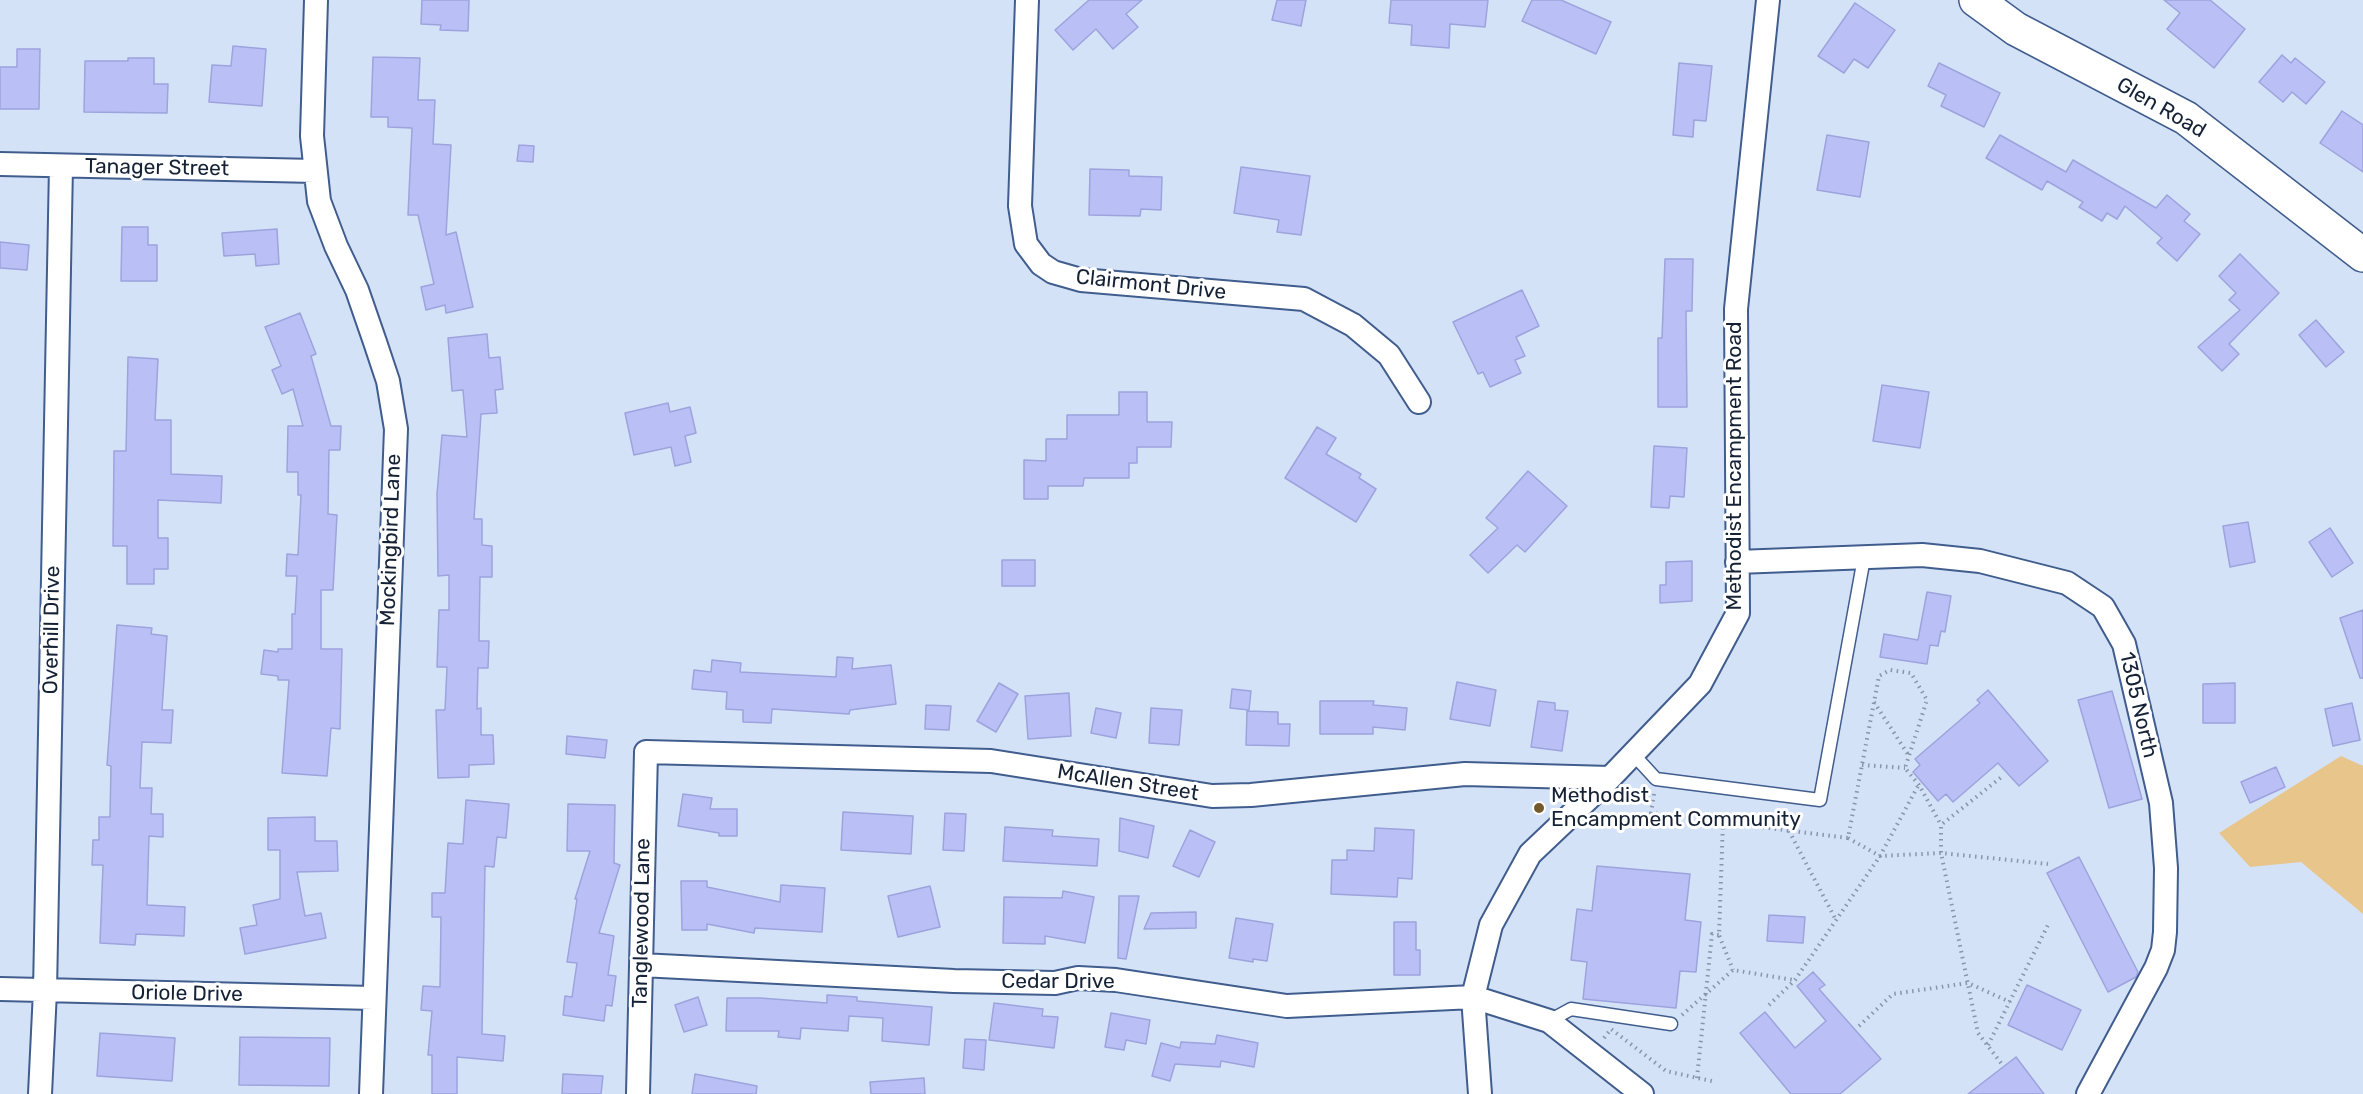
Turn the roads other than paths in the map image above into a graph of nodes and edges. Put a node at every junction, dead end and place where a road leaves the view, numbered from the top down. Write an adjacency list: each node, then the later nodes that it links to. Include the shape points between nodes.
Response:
1 (316, 0): 7 (street, Mockingbird Lane, via 312,136)
2 (1027, 0): 9 (street, Clairmont Drive, via 1020,206 1026,244 1041,264 1081,280 1304,299 1353,326 1389,355)
3 (1768, 0): 11 (street, Methodist Encampment Road, via 1736,309)
4 (1976, 0): 8 (street, Glen Road, via 2016,29 2186,118)
5 (0, 164): 6 (street, Tanager Street)
6 (61, 166): 7 (street, Tanager Street); 17 (street, Overhill Drive)
7 (315, 171): 19 (street, Mockingbird Lane, via 319,201 357,290 388,381 396,429)
8 (2363, 255)
9 (1419, 402)
10 (1864, 558): 11 (street, 1305 North); 13 (lane, via 1820,800 1656,778); 27 (street, 1305 North, via 1922,555 1980,561 2067,583 2103,607 2124,644 2161,803 2165,932 2156,968)
11 (1737, 562): 13 (street, Methodist Encampment Road, via 1738,613 1700,684)
12 (646, 752): 14 (street, McAllen Street, via 991,761 1212,796 1465,774); 15 (street, Tanglewood Lane)
13 (1634, 754): 14 (street, Methodist Encampment Road)
14 (1610, 778): 18 (street, Methodist Encampment Road, via 1530,854 1491,925)
15 (641, 965): 18 (street, Cedar Drive, via 954,981 1116,980 1287,1006); 24 (street, Tanglewood Lane)
16 (0, 989): 17 (street, Oriole Drive)
17 (45, 991): 19 (street, Oriole Drive); 22 (street, Overhill Drive)
18 (1473, 997): 20 (street); 25 (street, Methodist Encampment Road)
19 (373, 998): 23 (street, Mockingbird Lane)
20 (1549, 1021): 21 (lane, via 1571,1009); 26 (street)
21 (1671, 1024)
22 (40, 1094)
23 (371, 1094)
24 (638, 1094)
25 (1480, 1094)
26 (1642, 1094)
27 (2088, 1094)

